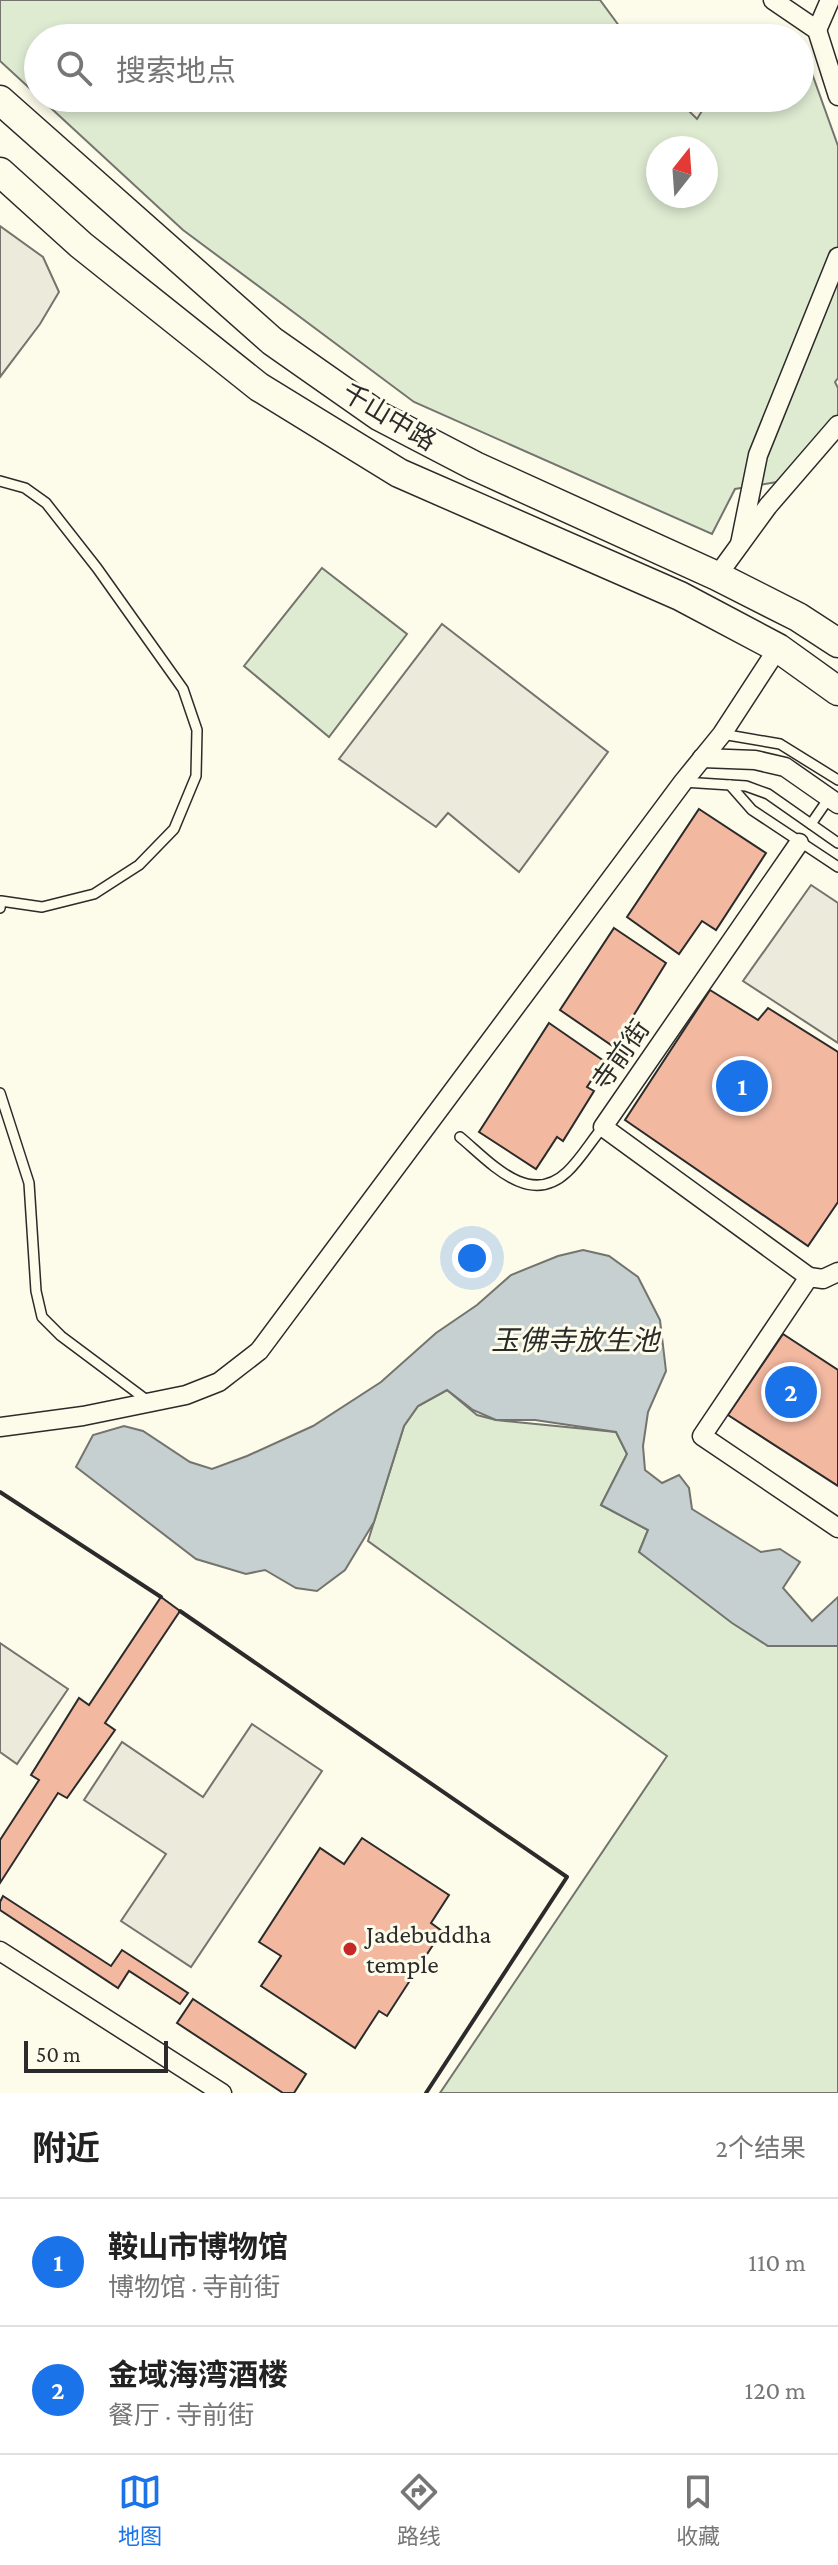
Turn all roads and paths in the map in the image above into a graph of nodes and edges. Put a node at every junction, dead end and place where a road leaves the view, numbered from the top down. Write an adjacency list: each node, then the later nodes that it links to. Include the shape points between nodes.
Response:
1 (773, 0): 3 (street)
2 (830, 0): 5 (street)
3 (808, 24)
4 (814, 28): 5 (street)
5 (817, 30): 6 (street)
6 (838, 96)
7 (0, 100): 13 (main road, 千山中路, via 272,341 379,416 475,466)
8 (0, 172): 15 (main road, 千山中路, via 81,245 259,387 399,473 680,596)
9 (838, 257): 12 (street, via 758,455)
10 (838, 425): 12 (street)
11 (0, 481): 27 (lane, via 25,488 46,503 183,689 197,730 196,776 174,829 139,865 94,894 42,907 1,901)
12 (740, 544): 13 (street)
13 (717, 576): 14 (main road, 千山中路)
14 (838, 643)
15 (778, 648): 16 (main road, 千山中路); 17 (street)
16 (838, 691)
17 (722, 734): 18 (street); 19 (lane, via 780,744)
18 (702, 758): 20 (street); 22 (street, via 785,767)
19 (838, 780)
20 (683, 782): 21 (lane); 33 (street, via 259,1351 219,1382 186,1395)
21 (730, 785): 23 (lane, via 768,794); 24 (lane, via 752,810)
22 (833, 801): 23 (lane)
23 (811, 824): 25 (lane)
24 (799, 843): 26 (lane); 29 (street, 寺前街)
25 (838, 843)
26 (838, 867)
27 (0, 908)
28 (0, 1093): 33 (lane, via 29,1183 42,1317)
29 (603, 1127): 30 (lane, via 566,1173 537,1187 498,1169); 32 (street, 寺前街)
30 (460, 1137)
31 (838, 1272): 32 (street, via 823,1279)
32 (809, 1277): 35 (street, via 702,1436)
33 (148, 1401): 34 (street)
34 (0, 1427)
35 (838, 1528)
36 (0, 1951): 37 (street)
37 (222, 2093)

